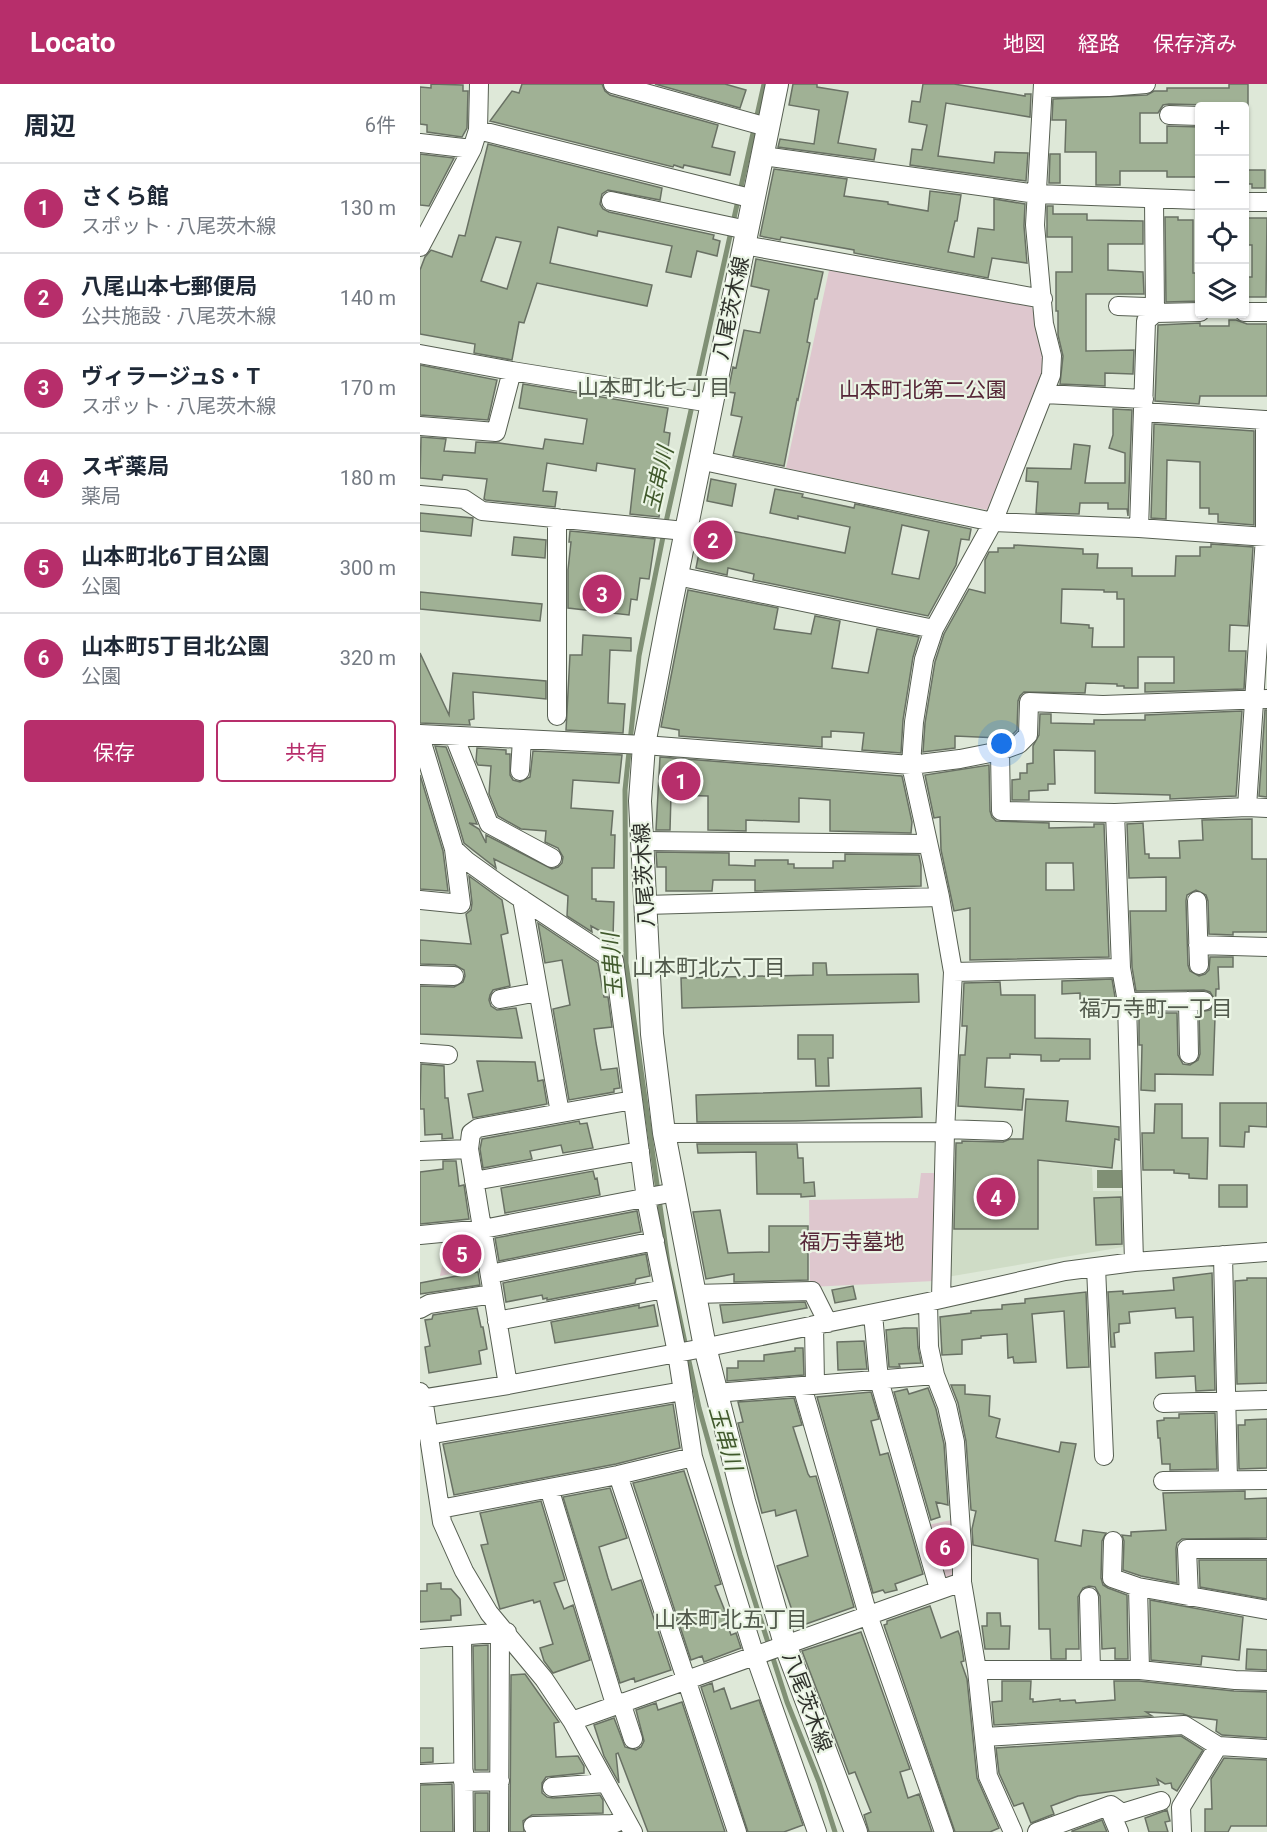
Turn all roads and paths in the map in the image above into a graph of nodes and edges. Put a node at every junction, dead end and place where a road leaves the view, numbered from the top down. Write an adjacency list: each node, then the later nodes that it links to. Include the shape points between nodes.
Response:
1 (480, 84): 9 (street)
2 (777, 84): 8 (main road, 八尾茨木線)
3 (1146, 84): 5 (street)
4 (618, 85): 8 (street)
5 (1043, 86): 13 (street)
6 (1169, 115): 7 (street)
7 (1195, 116)
8 (766, 127): 12 (main road, 八尾茨木線)
9 (478, 130): 11 (street); 14 (street)
10 (420, 143): 11 (street)
11 (472, 149): 21 (street)
12 (763, 156): 13 (street); 14 (main road, 八尾茨木線)
13 (1037, 194): 15 (street); 22 (street, via 1035,225)
14 (747, 198): 20 (main road, 八尾茨木線)
15 (1154, 198): 16 (street); 24 (street)
16 (1195, 200)
17 (611, 201): 20 (street, via 721,224)
18 (1249, 202): 19 (street)
19 (1267, 202)
20 (745, 234): 22 (street); 31 (main road, 八尾茨木線)
21 (420, 246)
22 (1043, 299): 30 (street, via 1052,356)
23 (1118, 306): 24 (street, via 1146,307)
24 (1155, 312): 25 (street); 32 (street, via 1146,321)
25 (1195, 312)
26 (1249, 312): 27 (street)
27 (1267, 312)
28 (420, 354): 29 (street)
29 (512, 371): 31 (street); 34 (street, via 496,432)
30 (1044, 394): 32 (street); 38 (street)
31 (707, 402): 35 (main road, 八尾茨木線)
32 (1144, 405): 33 (street); 39 (street)
33 (1266, 420): 41 (street)
34 (420, 426)
35 (699, 460): 38 (street); 40 (main road, 八尾茨木線)
36 (420, 495): 37 (street, via 464,499 482,510)
37 (557, 518): 40 (street); 45 (street)
38 (993, 522): 39 (street); 43 (street)
39 (1139, 528): 41 (street)
40 (671, 529): 42 (main road, 八尾茨木線)
41 (1266, 537): 44 (street)
42 (677, 576): 43 (street); 49 (main road, 八尾茨木線)
43 (934, 629): 51 (street, via 924,659)
44 (1260, 700): 50 (street, via 1103,705 1029,702 1028,735 1019,744); 53 (street)
45 (557, 716)
46 (420, 735): 47 (street); 58 (street)
47 (454, 736): 48 (street); 59 (street, via 489,824)
48 (522, 739): 49 (street); 52 (street)
49 (643, 745): 51 (street); 56 (main road, 八尾茨木線)
50 (1000, 750): 51 (street); 55 (street, via 1001,811)
51 (911, 765): 57 (street)
52 (519, 771)
53 (1247, 807): 54 (street); 55 (street)
54 (1267, 808)
55 (1115, 813): 68 (street)
56 (642, 841): 57 (street); 64 (main road, 八尾茨木線)
57 (928, 844): 60 (street)
58 (454, 849): 61 (street); 62 (street, via 461,904)
59 (552, 858)
60 (940, 897): 64 (street); 69 (street)
61 (522, 899): 72 (street); 78 (street, via 614,960)
62 (420, 900)
63 (1197, 901): 65 (street)
64 (645, 904): 82 (main road, 八尾茨木線, via 652,1034)
65 (1198, 945): 66 (street); 67 (street)
66 (1267, 946)
67 (1199, 965)
68 (1120, 968): 69 (street); 74 (street)
69 (953, 972): 80 (street)
70 (420, 975): 71 (street)
71 (454, 976)
72 (538, 992): 73 (street); 79 (street)
73 (500, 999)
74 (1127, 1002): 76 (street, via 1196,1001); 93 (street)
75 (420, 1053): 77 (street)
76 (1190, 1054)
77 (448, 1055)
78 (633, 1100): 79 (street); 85 (street)
79 (560, 1113): 83 (street, via 478,1128 471,1133)
80 (945, 1130): 81 (street); 82 (street); 99 (street)
81 (1003, 1131)
82 (664, 1133): 87 (main road, 八尾茨木線)
83 (469, 1149): 84 (street); 86 (street)
84 (420, 1151)
85 (640, 1151): 86 (street); 87 (street)
86 (474, 1181): 88 (street)
87 (660, 1196): 88 (street); 90 (street); 98 (main road, 八尾茨木線)
88 (483, 1229): 89 (street); 95 (street)
89 (420, 1235)
90 (655, 1241): 95 (street); 96 (street)
91 (1267, 1252): 92 (street)
92 (1223, 1255): 93 (street); 114 (street)
93 (1134, 1262): 94 (street)
94 (1096, 1267): 99 (street); 117 (street)
95 (490, 1274): 97 (street)
96 (664, 1289): 102 (street); 105 (street)
97 (493, 1294): 100 (street); 102 (street)
98 (694, 1294): 103 (street, via 812,1291); 104 (main road, 八尾茨木線)
99 (935, 1301): 101 (street); 106 (street, via 929,1347)
100 (420, 1308)
101 (873, 1314): 103 (street); 107 (street)
102 (497, 1321): 108 (street)
103 (821, 1324): 104 (street); 109 (street)
104 (701, 1348): 105 (street); 111 (main road, 八尾茨木線)
105 (677, 1353): 108 (street); 110 (street)
106 (935, 1375): 107 (street); 127 (street, via 955,1442)
107 (879, 1380): 109 (street); 129 (street)
108 (508, 1385): 112 (street)
109 (808, 1385): 111 (street); 133 (street)
110 (683, 1392): 116 (street); 118 (street)
111 (716, 1393): 137 (main road, 八尾茨木線)
112 (421, 1397): 116 (street)
113 (1267, 1400): 114 (street)
114 (1226, 1401): 115 (street); 120 (street)
115 (1163, 1403)
116 (429, 1435): 124 (street)
117 (1104, 1456)
118 (693, 1457): 119 (street); 138 (street)
119 (618, 1475): 123 (street); 142 (street)
120 (1228, 1480): 121 (street); 122 (street)
121 (1267, 1480)
122 (1163, 1481)
123 (549, 1488): 124 (street); 144 (street)
124 (440, 1509): 134 (street, via 464,1571)
125 (1113, 1541): 128 (street, via 1112,1578)
126 (1267, 1548): 131 (street, via 1187,1550)
127 (962, 1582): 129 (street); 139 (street)
128 (1138, 1587): 131 (street); 141 (street)
129 (939, 1589): 133 (street)
130 (1089, 1597): 140 (street)
131 (1189, 1597): 132 (street)
132 (1267, 1610)
133 (868, 1615): 137 (street); 164 (street)
134 (503, 1632): 135 (street); 145 (street, via 544,1679); 152 (street)
135 (462, 1636): 136 (street); 151 (street)
136 (420, 1639)
137 (783, 1645): 138 (street); 163 (main road, 八尾茨木線)
138 (758, 1655): 142 (street); 162 (street)
139 (977, 1670): 140 (street); 146 (street)
140 (1091, 1670): 141 (street)
141 (1140, 1670): 143 (street)
142 (686, 1681): 144 (street); 161 (street)
143 (1267, 1681)
144 (618, 1703): 145 (street); 147 (street)
145 (572, 1721): 153 (street)
146 (984, 1737): 148 (street, via 1184,1725); 165 (street, via 988,1776)
147 (633, 1738)
148 (1218, 1746): 149 (street); 168 (street, via 1181,1807)
149 (1267, 1749)
150 (420, 1774): 151 (street)
151 (464, 1777): 152 (street); 159 (street)
152 (500, 1781): 160 (street)
153 (605, 1783): 154 (street); 157 (street)
154 (552, 1787)
155 (1161, 1801): 156 (street, via 1122,1813)
156 (1108, 1806): 166 (street); 167 (street)
157 (628, 1825): 158 (street)
158 (533, 1826)
159 (464, 1832)
160 (500, 1832)
161 (737, 1832)
162 (817, 1832)
163 (855, 1832)
164 (944, 1832)
165 (1013, 1832)
166 (1036, 1832)
167 (1119, 1832)
168 (1182, 1832)

